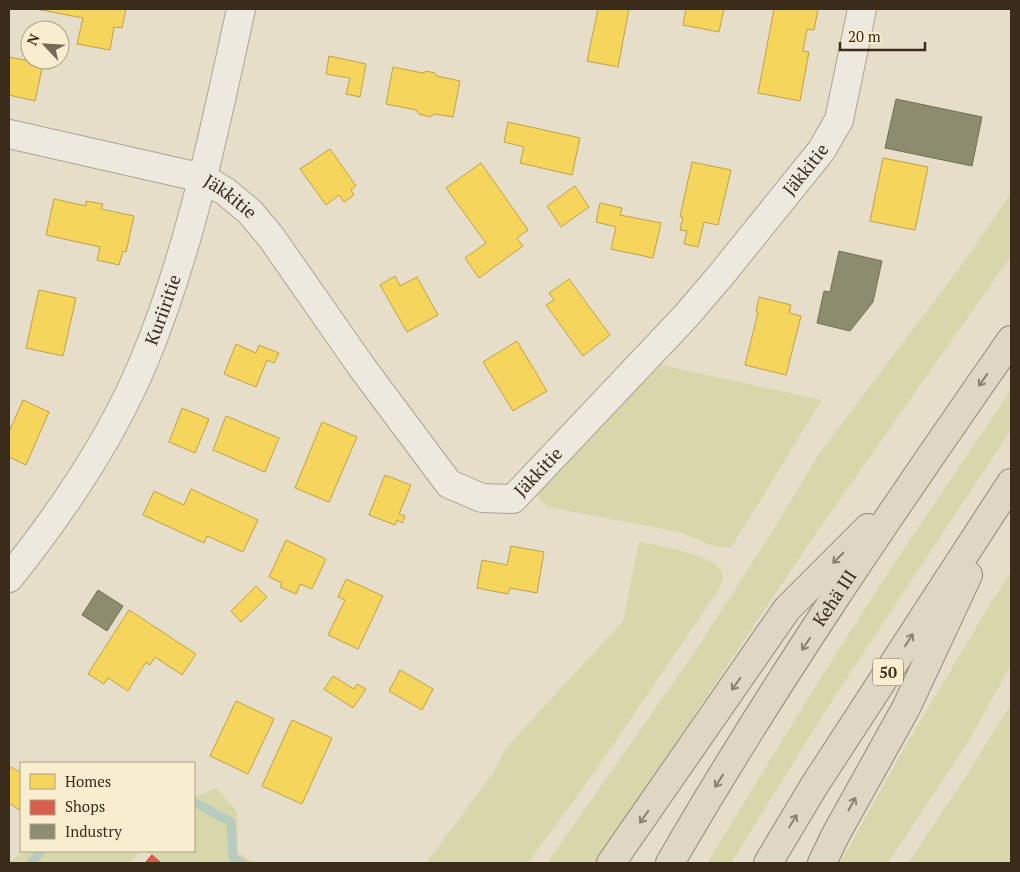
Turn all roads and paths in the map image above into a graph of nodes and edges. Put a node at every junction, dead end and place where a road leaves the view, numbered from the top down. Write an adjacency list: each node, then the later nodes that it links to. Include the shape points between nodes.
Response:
1 (241, 9): 4 (street, Kuriiritie)
2 (862, 9): 4 (street, Jäkkitie, via 839,120 821,152 692,309 513,499 482,498 449,484 271,237 250,212)
3 (9, 134): 4 (street, Jäkkitie)
4 (203, 178): 8 (street, Kuriiritie, via 162,316 143,362 106,438 81,480)
5 (1011, 340): 7 (highway, Kehä III, one-way to 7)
6 (1011, 484): 11 (highway, 50, one-way to 6, via 814,786); 12 (highway, one-way to 6, via 906,708)
7 (910, 486): 9 (highway, one-way to 9, via 787,610); 10 (highway, Kehä III, one-way to 10, via 782,682)
8 (9, 578)
9 (611, 863)
10 (670, 863)
11 (768, 863)
12 (822, 863)

